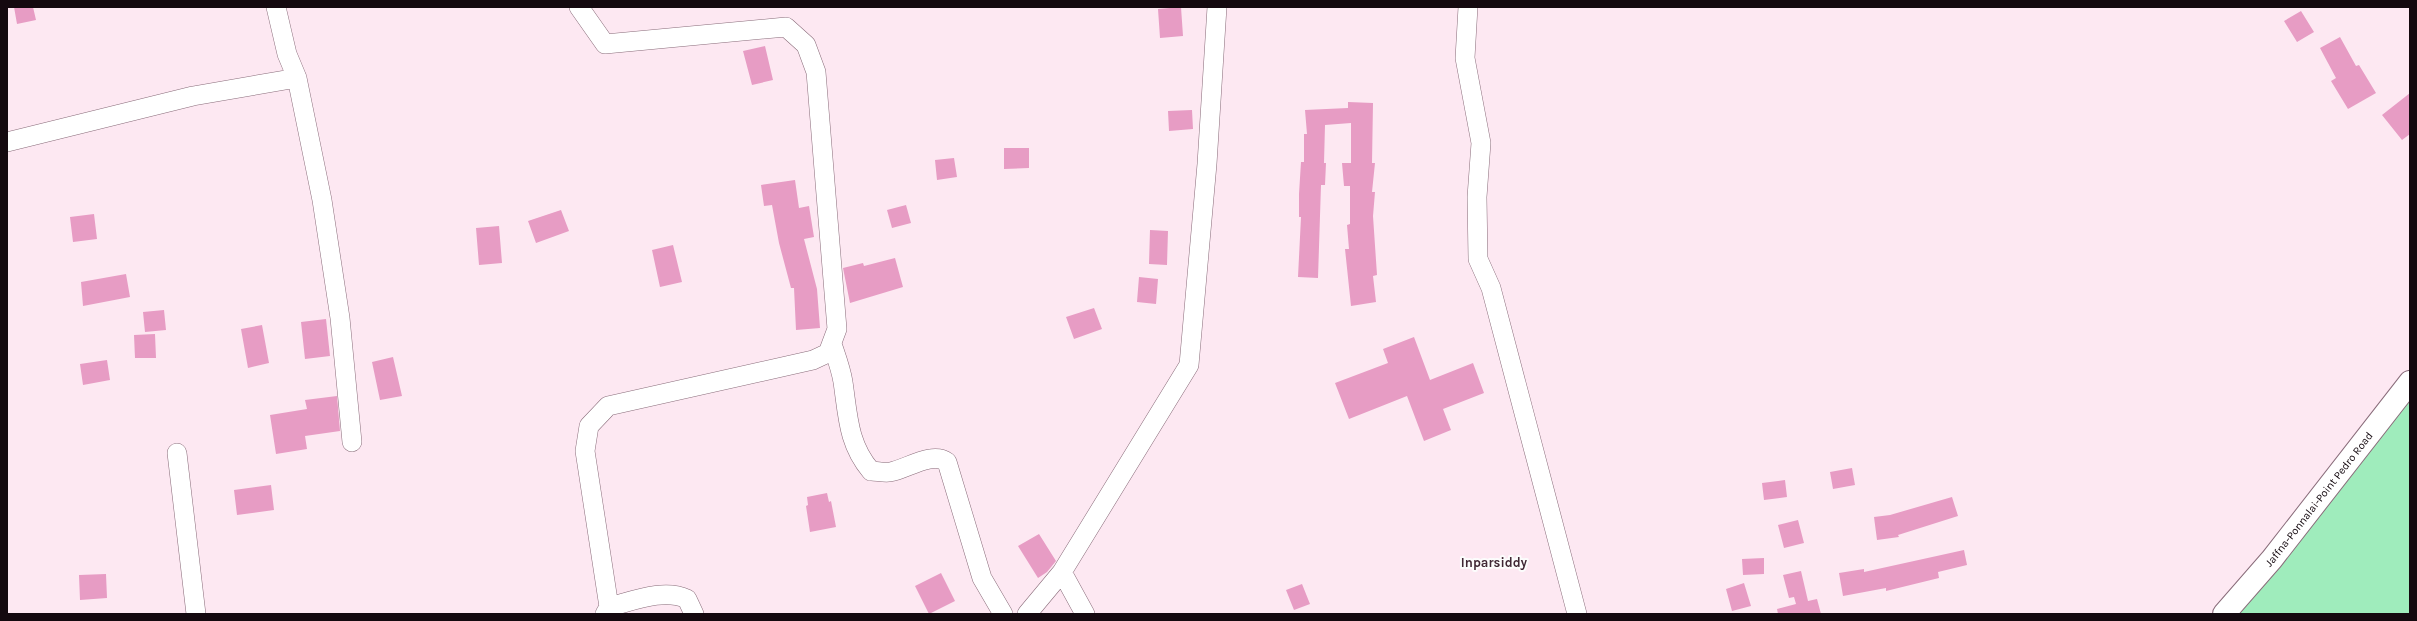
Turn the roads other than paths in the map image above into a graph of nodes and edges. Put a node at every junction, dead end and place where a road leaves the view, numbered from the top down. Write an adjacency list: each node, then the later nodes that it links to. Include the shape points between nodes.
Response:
1 (276, 7): 5 (street, via 287,54)
2 (579, 7): 7 (street, via 605,44 786,27 806,46 816,72 837,329)
3 (1217, 7): 11 (street, via 1208,164 1188,365)
4 (1468, 7): 18 (street, via 1465,58 1481,143 1477,197 1478,259 1491,288)
5 (297, 78): 6 (street, via 192,96); 9 (street, via 322,200 340,318)
6 (7, 142)
7 (832, 344): 12 (street, via 828,353 813,360 608,406 589,426 585,451); 15 (street, via 842,381 847,418 859,457 871,471 889,472 932,459 942,458 947,462 982,578)
8 (2410, 382): 19 (main road, Jaffna-Ponnalai-Point Pedro Road, via 2272,559)
9 (352, 442)
10 (177, 453): 13 (street)
11 (1062, 572): 16 (street); 17 (street)
12 (607, 611): 14 (street, via 646,598 677,594 687,599)
13 (196, 614)
14 (694, 614)
15 (1003, 614)
16 (1027, 614)
17 (1085, 614)
18 (1577, 614)
19 (2224, 614)

